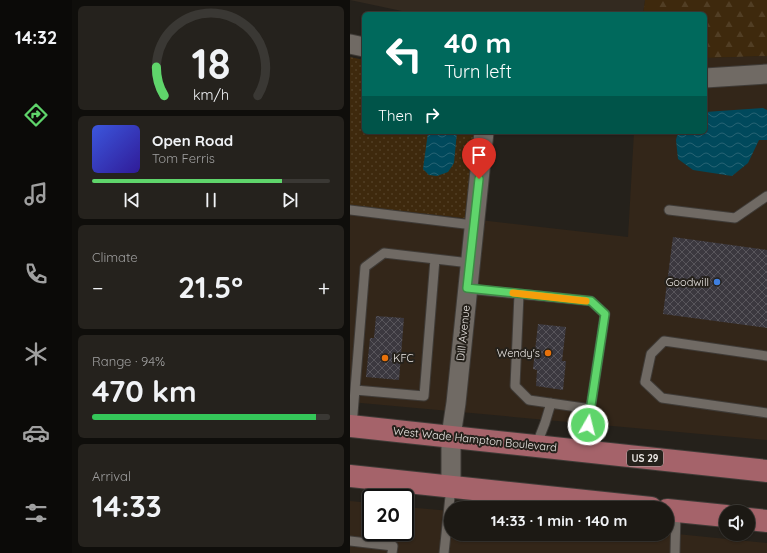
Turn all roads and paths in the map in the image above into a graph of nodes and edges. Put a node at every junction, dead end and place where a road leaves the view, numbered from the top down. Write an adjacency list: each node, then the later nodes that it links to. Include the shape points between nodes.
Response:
1 (350, 44): 2 (street)
2 (362, 47)
3 (767, 74): 4 (street)
4 (707, 78)
5 (484, 134): 9 (street, Dill Avenue)
6 (767, 196): 8 (lane, via 735,218)
7 (350, 210): 9 (lane)
8 (670, 210)
9 (473, 225): 11 (street, Dill Avenue)
10 (435, 259): 11 (lane); 15 (lane, via 384,253 365,267); 15 (lane, via 424,396)
11 (470, 263): 12 (street, Dill Avenue)
12 (467, 288): 13 (lane); 20 (street, Dill Avenue)
13 (520, 294): 16 (lane, via 515,386 529,400); 17 (lane, via 591,301 605,314)
14 (767, 356): 18 (lane, via 664,341 651,354 645,382 662,398)
15 (355, 390): 19 (lane)
16 (550, 403): 17 (lane); 21 (lane)
17 (591, 409): 22 (lane, via 588,425)
18 (767, 413)
19 (351, 426): 20 (main road, West Wade Hampton Boulevard / US 29)
20 (451, 436): 21 (main road, West Wade Hampton Boulevard / US 29); 25 (street, Dill Avenue)
21 (536, 446): 22 (main road, West Wade Hampton Boulevard / US 29)
22 (598, 452): 23 (main road, West Wade Hampton Boulevard / US 29)
23 (767, 471)
24 (350, 476): 25 (main road)
25 (451, 486): 26 (main road); 34 (lane)
26 (587, 501)
27 (674, 510): 28 (main road)
28 (719, 515)
29 (755, 520): 30 (main road)
30 (767, 521)
31 (350, 541): 33 (lane)
32 (674, 541): 35 (lane)
33 (392, 549)
34 (444, 553)
35 (675, 553)

